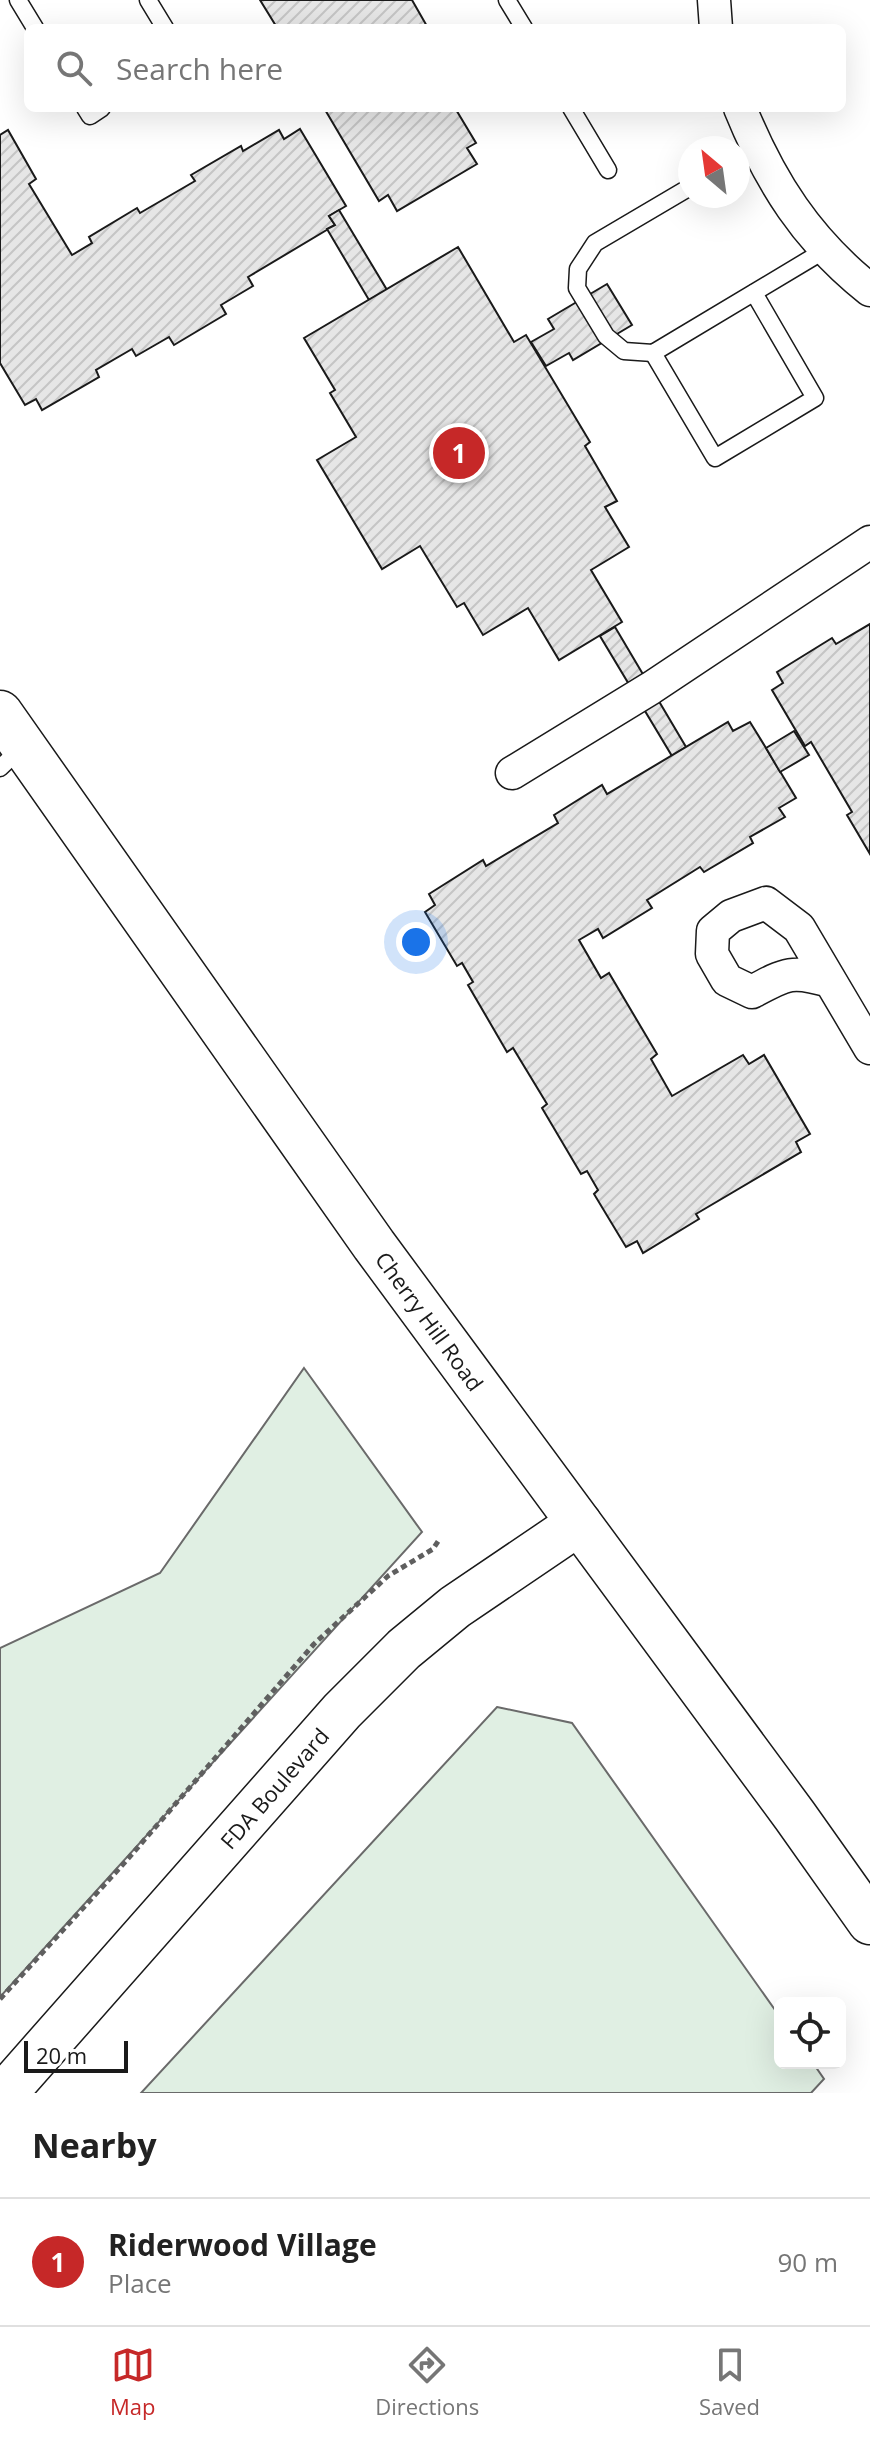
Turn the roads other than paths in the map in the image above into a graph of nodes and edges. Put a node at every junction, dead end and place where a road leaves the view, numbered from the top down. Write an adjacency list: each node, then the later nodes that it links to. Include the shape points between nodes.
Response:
1 (18, 0): 5 (lane)
2 (148, 0): 6 (lane)
3 (507, 0): 7 (lane)
4 (714, 0): 8 (street)
5 (33, 24)
6 (163, 24)
7 (522, 24)
8 (716, 24)
9 (573, 112): 13 (lane)
10 (741, 112): 11 (street)
11 (744, 136)
12 (750, 158): 15 (street)
13 (608, 170)
14 (678, 194): 18 (lane, via 595,243 578,269 577,288 606,336 624,351)
15 (825, 250): 16 (street); 17 (lane)
16 (870, 290)
17 (754, 293): 18 (lane); 18 (lane, via 815,398 715,458)
18 (653, 353)
19 (870, 542): 21 (street)
20 (8, 742): 24 (main road, Cherry Hill Road)
21 (512, 773)
22 (830, 981): 23 (street)
23 (870, 1048)
24 (579, 1523): 25 (main road, Cherry Hill Road); 26 (main road, FDA Boulevard, via 455,1607 404,1649 342,1711)
25 (870, 1922)
26 (5, 2093)

